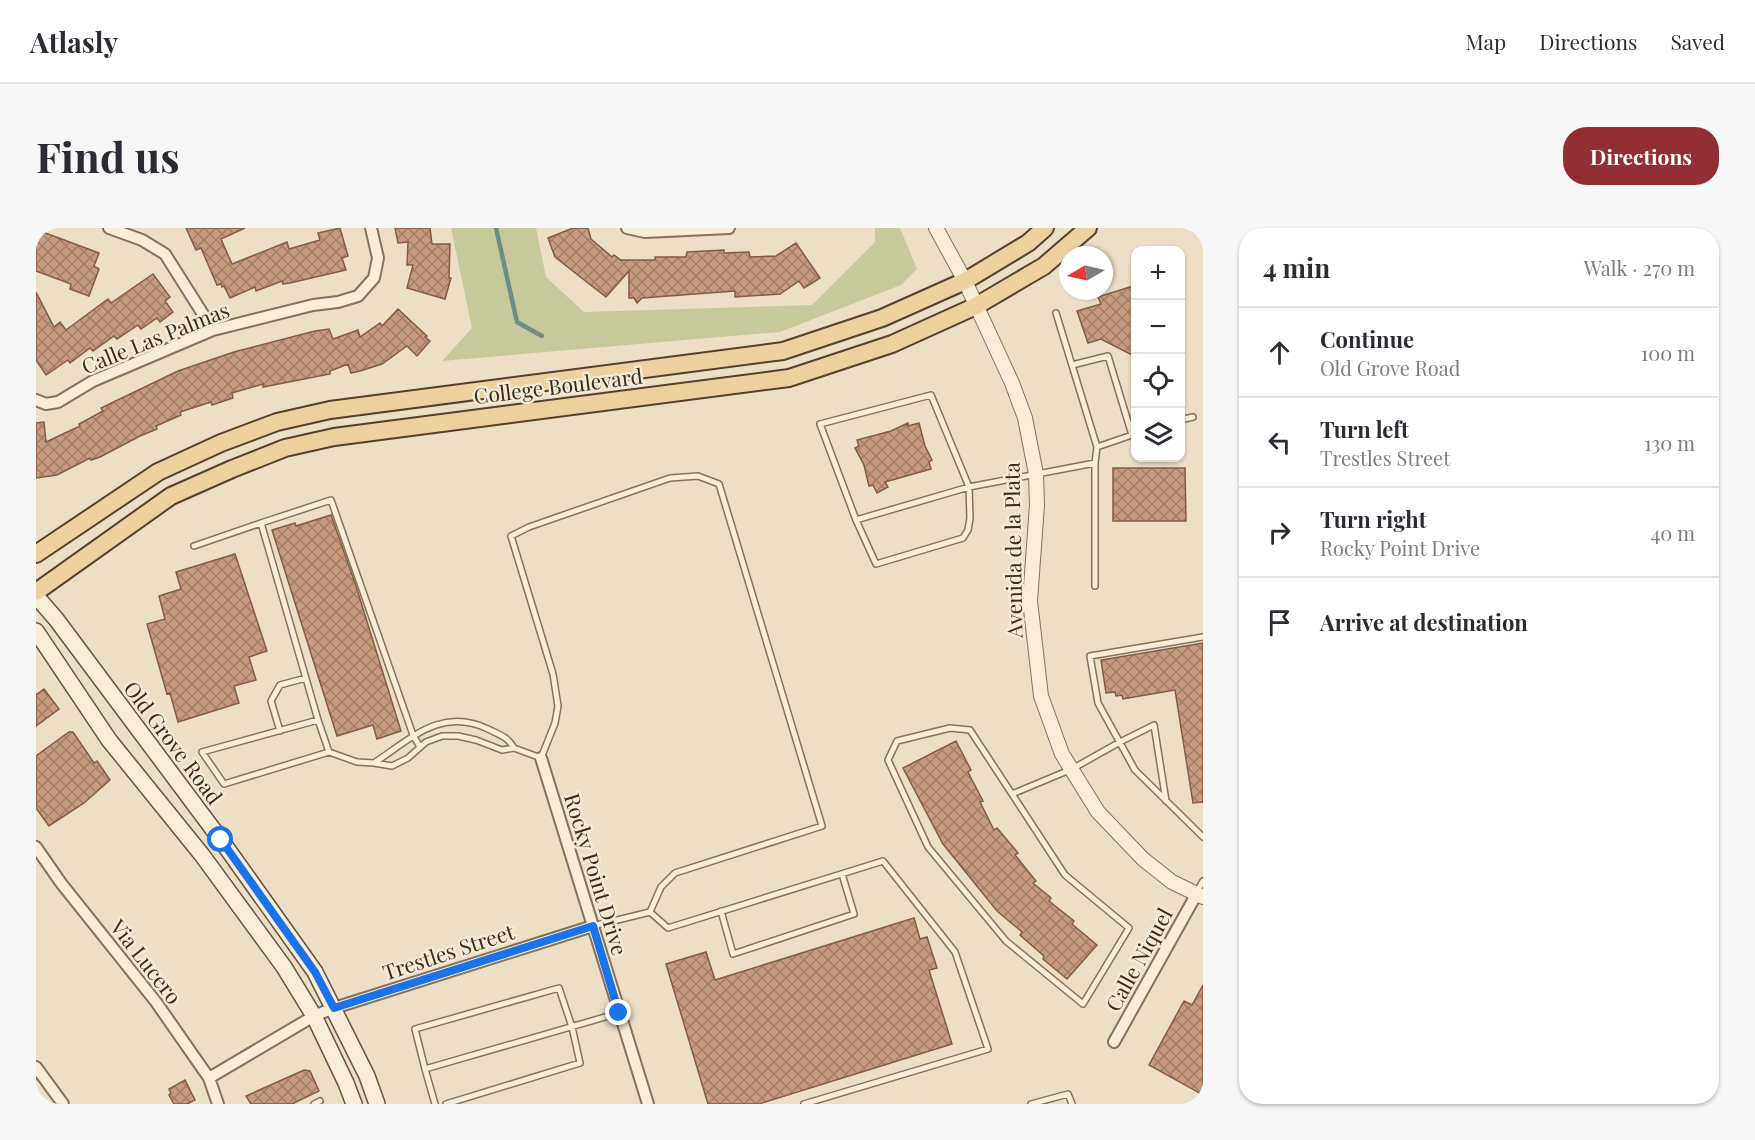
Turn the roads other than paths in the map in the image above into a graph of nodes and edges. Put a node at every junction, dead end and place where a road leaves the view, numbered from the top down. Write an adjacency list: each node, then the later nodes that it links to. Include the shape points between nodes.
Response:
1 (110, 228): 11 (street, via 165,254)
2 (371, 228): 11 (street, Calle Las Palmas, via 378,258 374,278 358,296)
3 (627, 228): 4 (street, via 645,232)
4 (729, 228)
5 (936, 228): 8 (street, Avenida de la Plata)
6 (1046, 228): 8 (main road, College Boulevard)
7 (1088, 228): 9 (main road, College Boulevard, via 1044,266)
8 (965, 282): 9 (street, Avenida de la Plata); 25 (main road, College Boulevard, via 882,318 783,351 330,410 277,422 158,472)
9 (976, 306): 20 (street, Avenida de la Plata, via 1025,418); 27 (main road, College Boulevard, via 892,344 789,378 334,437 285,448 171,496)
10 (1056, 314): 12 (lane)
11 (213, 330): 13 (street, Calle Las Palmas, via 93,381 58,402 46,404)
12 (1072, 365): 16 (lane, via 1108,356); 18 (lane)
13 (36, 400)
14 (1192, 417): 15 (lane)
15 (1185, 419)
16 (1131, 425)
17 (1131, 435): 18 (lane)
18 (1097, 447): 19 (lane)
19 (1095, 463): 20 (lane); 26 (lane)
20 (1036, 474): 21 (lane); 40 (street, Avenida de la Plata, via 1030,601 1041,696 1062,754)
21 (969, 488): 22 (lane); 22 (lane, via 970,518 963,538 876,564); 22 (lane, via 931,395 820,424)
22 (856, 520)
23 (261, 524): 24 (lane); 30 (lane); 33 (lane, via 331,500)
24 (194, 546)
25 (36, 554)
26 (1095, 586)
27 (36, 594): 51 (main road, Old Grove Road, via 221,840 315,972)
28 (36, 631): 53 (main road, via 109,740 202,855 284,967)
29 (1203, 637): 34 (lane, via 1090,656 1098,703)
30 (306, 678): 31 (lane); 32 (lane, via 280,685 271,701)
31 (318, 720): 32 (lane); 37 (lane)
32 (280, 731): 37 (lane, via 202,752 225,784)
33 (413, 735): 35 (lane); 36 (lane, via 436,724 459,720 508,739); 39 (lane)
34 (1120, 742): 40 (lane); 42 (lane, via 1135,770); 42 (lane, via 1155,725)
35 (420, 747): 36 (lane, via 442,736 458,736 502,750); 39 (lane, via 392,766)
36 (514, 748): 38 (lane)
37 (329, 752): 39 (lane, via 357,762)
38 (541, 759): 48 (lane, via 558,706 553,675 511,536 670,478 699,477 719,484 822,826 675,873 661,887); 50 (street, Rocky Point Drive)
39 (374, 763)
40 (1072, 769): 41 (lane); 47 (street, Avenida de la Plata, via 1098,812 1143,859 1172,882)
41 (1012, 794): 41 (lane, via 970,730 950,728 897,741 888,760 928,847 1006,941 1083,1004 1129,928 1065,874)
42 (1166, 801): 43 (lane)
43 (1203, 837)
44 (36, 848): 58 (street, Via Lucero, via 156,1002)
45 (842, 874): 49 (lane); 49 (lane, via 854,914 733,954); 66 (lane, via 883,861 955,952 988,1049)
46 (1203, 881): 47 (lane)
47 (1199, 896): 55 (street, Calle Niquel)
48 (650, 912): 49 (lane, via 668,928); 50 (lane)
49 (721, 912)
50 (593, 926): 51 (street, Trestles Street); 52 (street, Rocky Point Drive)
51 (334, 1008): 53 (street, Trestles Street); 62 (main road, Old Grove Road)
52 (619, 1013): 54 (lane); 65 (street, Rocky Point Drive)
53 (314, 1016): 58 (street, Trestles Street); 61 (main road)
54 (572, 1027): 57 (lane); 57 (lane, via 559,988 415,1029); 64 (lane, via 580,1063)
55 (1114, 1042)
56 (36, 1067): 59 (street)
57 (424, 1069): 63 (lane)
58 (209, 1078): 60 (street, Via Lucero)
59 (63, 1104)
60 (218, 1104)
61 (354, 1104)
62 (377, 1104)
63 (435, 1104)
64 (446, 1104)
65 (648, 1104)
66 (804, 1104)
67 (1031, 1104): 68 (lane, via 1068,1094)
68 (1072, 1104)

